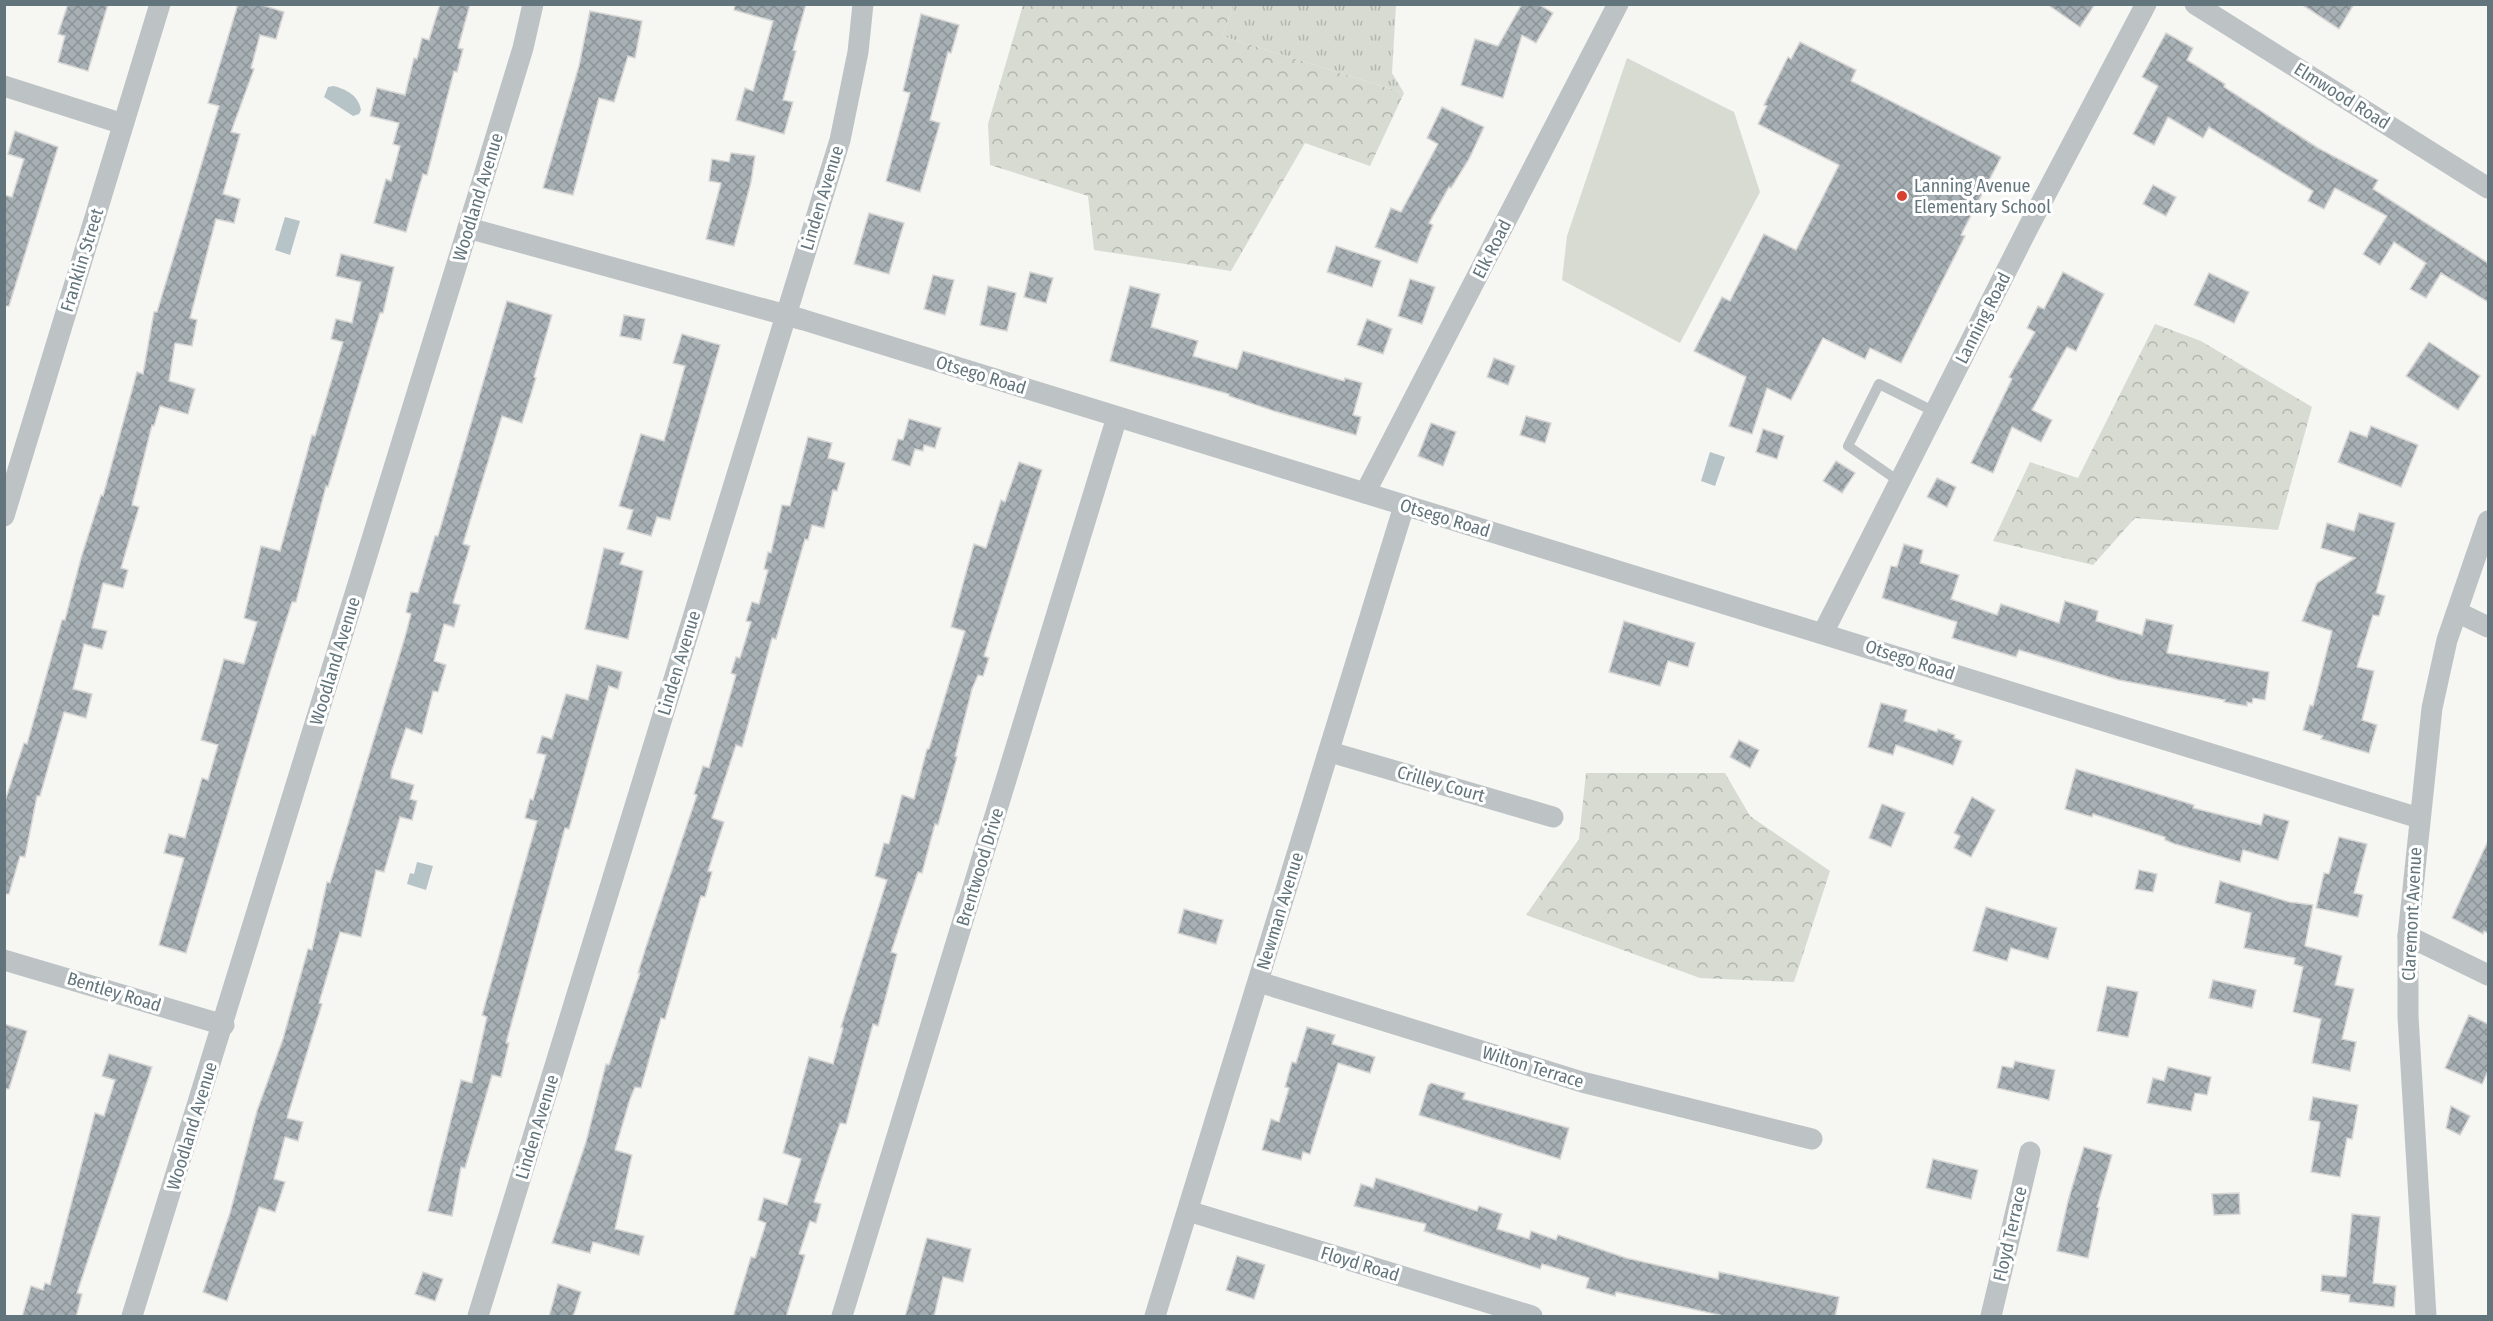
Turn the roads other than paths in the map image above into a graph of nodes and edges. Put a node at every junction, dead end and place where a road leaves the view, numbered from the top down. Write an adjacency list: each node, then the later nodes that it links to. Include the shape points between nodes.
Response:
1 (159, 4): 8 (street, Franklin Street)
2 (533, 4): 10 (street, Woodland Avenue)
3 (863, 4): 11 (street, Linden Avenue, via 858,52 840,140)
4 (1618, 4): 15 (street, Elk Road)
5 (2146, 4): 12 (street, Lanning Road)
6 (2204, 7): 9 (street, Elmwood Road)
7 (4, 87): 8 (street)
8 (123, 124): 17 (street, Franklin Street)
9 (2488, 188)
10 (468, 228): 11 (street, Otsego Road); 29 (street, Woodland Avenue)
11 (786, 314): 13 (street, Otsego Road); 34 (street, Linden Avenue)
12 (1935, 412): 14 (street, Lanning Road); 14 (lane, via 1879,384 1848,446)
13 (1117, 417): 15 (street, Otsego Road); 35 (street, Brentwood Drive)
14 (1900, 482): 21 (street, Lanning Road)
15 (1365, 493): 16 (street, Otsego Road)
16 (1404, 506): 21 (street, Otsego Road); 22 (street, Newman Avenue)
17 (4, 516)
18 (2488, 521): 19 (street, Claremont Avenue)
19 (2457, 612): 20 (street); 24 (street, Claremont Avenue, via 2432,708)
20 (2488, 627)
21 (1823, 633): 24 (street, Otsego Road)
22 (1330, 752): 23 (street, Crilley Court); 28 (street, Newman Avenue)
23 (1553, 817)
24 (2419, 818): 25 (street, Claremont Avenue)
25 (2408, 936): 27 (street); 39 (street, Claremont Avenue, via 2408,1016)
26 (4, 960): 29 (street, Bentley Road)
27 (2488, 975)
28 (1258, 982): 30 (street, Wilton Terrace, via 1582,1082); 32 (street, Newman Avenue)
29 (224, 1025): 33 (street, Woodland Avenue)
30 (1812, 1139)
31 (2030, 1152): 38 (street, Floyd Terrace)
32 (1188, 1211): 36 (street, Newman Avenue); 37 (street, Floyd Road)
33 (132, 1317)
34 (478, 1317)
35 (842, 1317)
36 (1155, 1317)
37 (1532, 1317)
38 (1991, 1317)
39 (2426, 1317)

